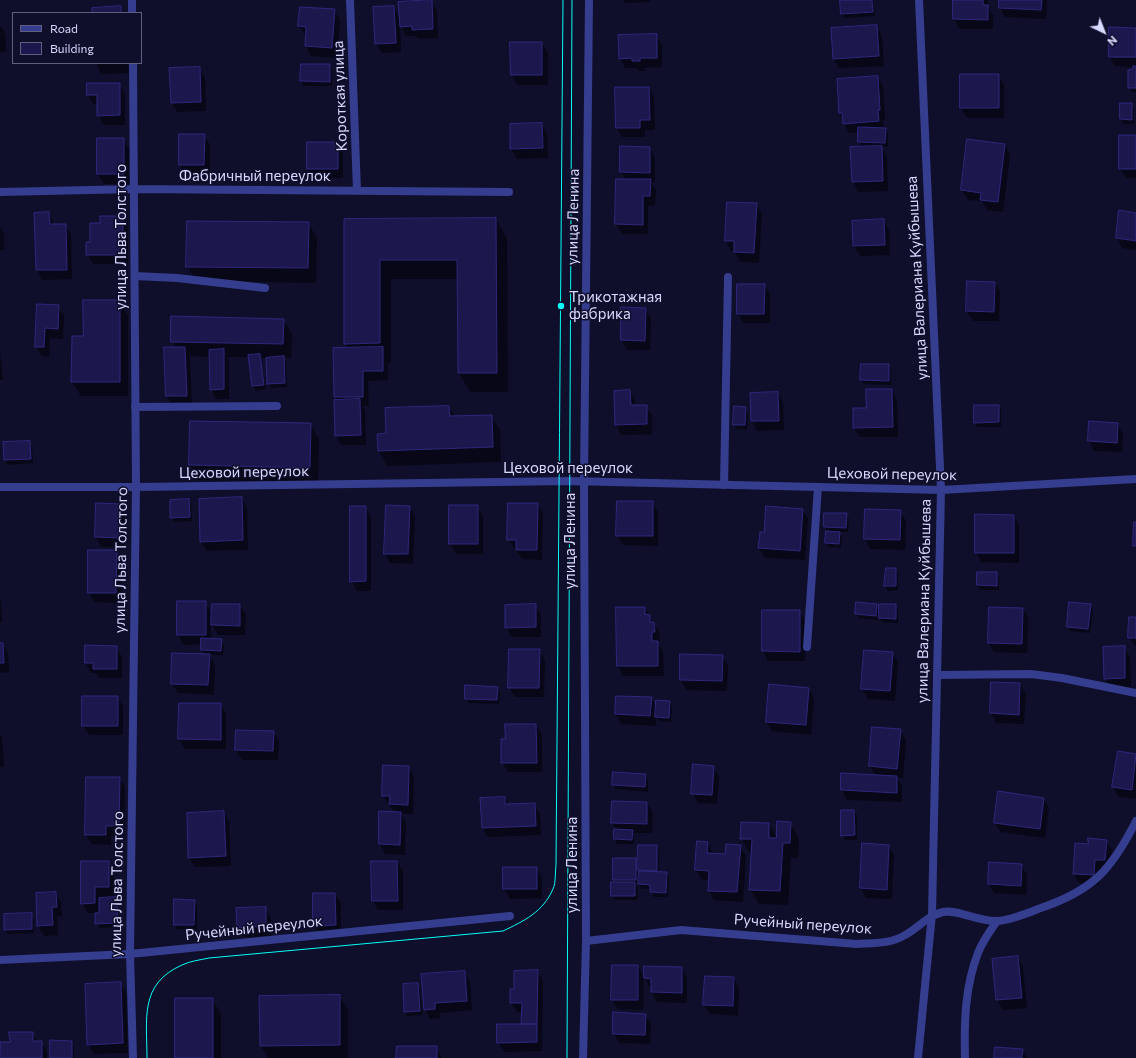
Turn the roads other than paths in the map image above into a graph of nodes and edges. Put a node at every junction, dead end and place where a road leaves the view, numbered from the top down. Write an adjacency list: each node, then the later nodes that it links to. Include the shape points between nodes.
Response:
1 (132, 0): 5 (street)
2 (350, 0): 8 (street, Короткая улица)
3 (589, 0): 17 (street, улица Ленина)
4 (919, 0): 22 (street, улица Валериана Куйбышева)
5 (132, 12)
6 (133, 64): 7 (street, улица Льва Толстого)
7 (135, 190): 8 (street, Фабричный переулок); 9 (street, Фабричный переулок); 11 (street, улица Льва Толстого)
8 (357, 191): 10 (street, Фабричный переулок)
9 (0, 192)
10 (509, 192)
11 (135, 276): 13 (street); 15 (street, улица Льва Толстого)
12 (728, 278): 18 (street)
13 (265, 288)
14 (277, 406): 15 (street)
15 (135, 407): 20 (street, улица Льва Толстого)
16 (1136, 479): 22 (street, Цеховой переулок)
17 (584, 481): 18 (street, Цеховой переулок); 20 (street, Цеховой переулок); 30 (street, улица Ленина)
18 (724, 485): 21 (street, Цеховой переулок)
19 (0, 487): 20 (street, Цеховой переулок)
20 (136, 487): 31 (street, улица Льва Толстого)
21 (818, 487): 22 (street, Цеховой переулок); 23 (street)
22 (941, 490): 24 (street, улица Валериана Куйбышева)
23 (807, 647)
24 (937, 675): 25 (street, via 1031,674); 27 (street, улица Валериана Куйбышева)
25 (1136, 693)
26 (1136, 821): 29 (street, via 1112,864 1076,894 1010,919)
27 (932, 914): 29 (street, via 957,912 982,920); 30 (street, Ручейный переулок, via 905,936 877,943 858,944 681,930); 35 (street, улица Валериана Куйбышева)
28 (510, 916): 31 (street, Ручейный переулок)
29 (997, 921): 36 (street, via 978,953 972,973 964,1031)
30 (586, 941): 34 (street, улица Ленина)
31 (130, 954): 32 (street, Ручейный переулок); 33 (street, улица Льва Толстого)
32 (0, 960)
33 (133, 1058)
34 (583, 1058)
35 (918, 1058)
36 (965, 1058)

